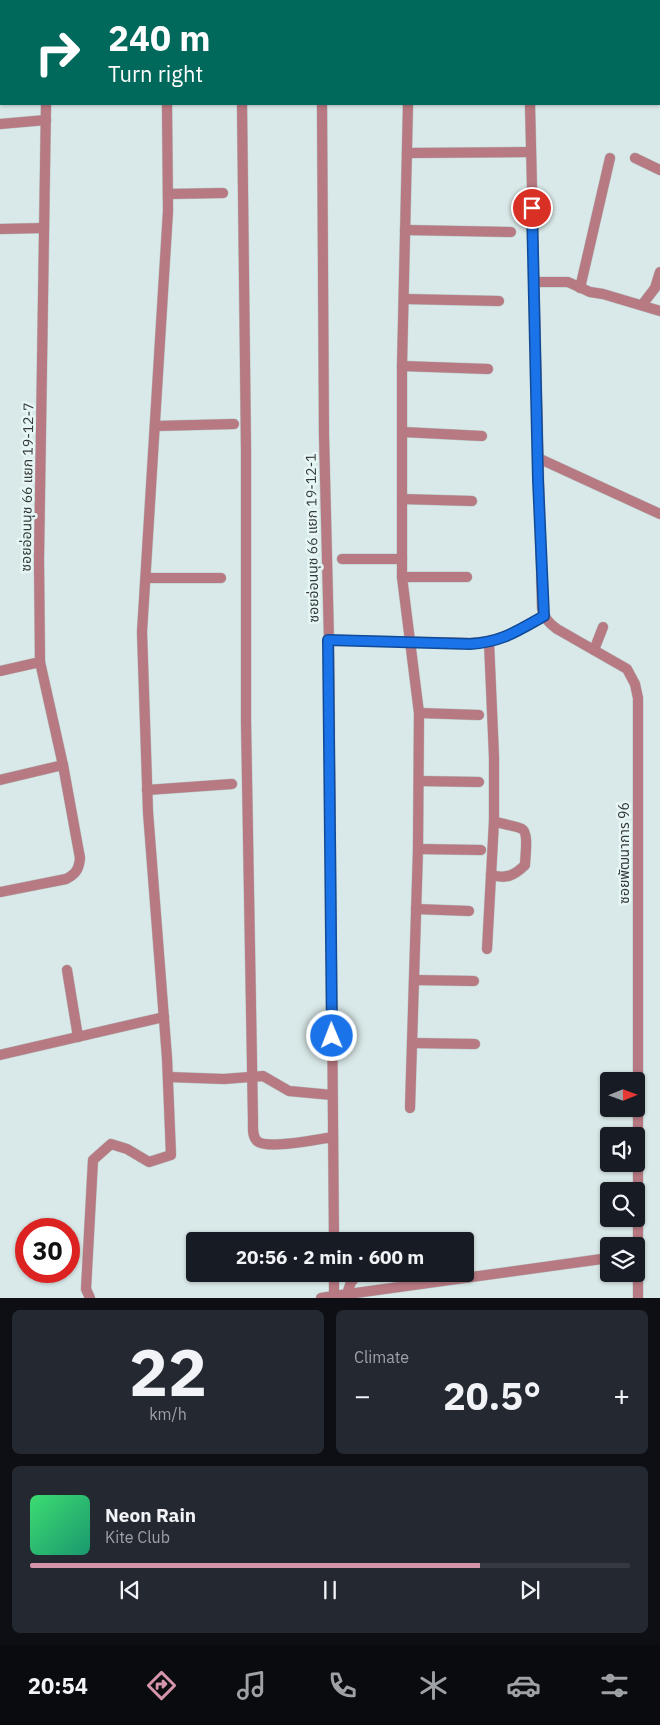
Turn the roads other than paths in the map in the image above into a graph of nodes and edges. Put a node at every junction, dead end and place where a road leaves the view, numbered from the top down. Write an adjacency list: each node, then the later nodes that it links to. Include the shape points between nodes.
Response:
1 (46, 105): 7 (street, ซอยอ่อนนุช 66 แยก 19-12-7)
2 (167, 105): 15 (street)
3 (242, 105): 76 (street)
4 (322, 105): 45 (street, ซอยอ่อนนุช 66 แยก 19-12-1)
5 (408, 105): 9 (street)
6 (530, 105): 10 (street)
7 (46, 120): 8 (street); 16 (street, ซอยอ่อนนุช 66 แยก 19-12-7)
8 (0, 124)
9 (407, 152): 10 (street); 18 (street)
10 (530, 152): 21 (street)
11 (610, 158): 22 (street)
12 (635, 158): 13 (street)
13 (660, 170)
14 (223, 193): 15 (street)
15 (168, 194): 30 (street)
16 (44, 228): 17 (street); 49 (street, ซอยอ่อนนุช 66 แยก 19-12-7)
17 (0, 230)
18 (405, 230): 19 (street); 23 (street)
19 (511, 232)
20 (660, 272): 25 (street, via 655,288)
21 (535, 282): 22 (street, via 568,282); 33 (street)
22 (580, 288): 25 (street)
23 (405, 299): 24 (street); 27 (street)
24 (499, 300)
25 (642, 306): 26 (street)
26 (660, 311)
27 (402, 366): 28 (street); 31 (street)
28 (488, 369)
29 (234, 424): 30 (street)
30 (155, 426): 41 (street)
31 (403, 432): 32 (street); 34 (street)
32 (482, 436)
33 (538, 458): 36 (street); 43 (street)
34 (402, 499): 35 (street); 38 (street)
35 (472, 501)
36 (660, 514)
37 (342, 559): 38 (street)
38 (402, 559): 39 (street)
39 (402, 577): 40 (street); 47 (street)
40 (467, 577)
41 (146, 578): 42 (street); 58 (street, via 142,632)
42 (221, 578)
43 (544, 616): 46 (street); 48 (street, ซอยพัฒนาการ 96, via 557,629)
44 (602, 627): 48 (street)
45 (328, 640): 47 (street); 77 (street, ซอยอ่อนนุช 66 แยก 19-12-1)
46 (489, 642): 47 (street); 59 (street)
47 (411, 643): 51 (street)
48 (594, 650): 81 (street, ซอยพัฒนาการ 96, via 627,669 638,698)
49 (40, 662): 50 (street); 53 (street, ซอยอ่อนนุช 66 แยก 19-12-7)
50 (0, 671)
51 (419, 712): 52 (street); 55 (street)
52 (479, 716)
53 (63, 766): 54 (street); 63 (street, ซอยอ่อนนุช 66 แยก 19-12-7, via 80,867 66,879)
54 (0, 780)
55 (419, 781): 56 (street); 60 (street)
56 (479, 782)
57 (232, 784): 58 (street)
58 (147, 790): 70 (street)
59 (494, 821): 62 (street); 62 (street, via 521,828 525,833 525,865 510,877)
60 (418, 849): 61 (street); 64 (street)
61 (480, 850)
62 (491, 875): 66 (street)
63 (0, 892)
64 (416, 909): 65 (street); 68 (street)
65 (469, 911)
66 (487, 949)
67 (68, 970): 71 (street)
68 (414, 980): 69 (street); 72 (street)
69 (474, 981)
70 (164, 1018): 71 (street); 75 (street)
71 (78, 1037): 74 (street)
72 (412, 1042): 73 (street); 78 (street)
73 (475, 1044)
74 (0, 1055)
75 (168, 1077): 76 (street, via 224,1080); 90 (street, via 172,1155 150,1162 111,1144 93,1160 86,1289)
76 (252, 1077): 77 (street, via 263,1076 289,1091); 79 (street, via 254,1136 258,1142)
77 (332, 1095): 79 (street, ซอยอ่อนนุช 66 แยก 19-12-1)
78 (410, 1108)
79 (333, 1144): 80 (street, ซอยอ่อนนุช 66 แยก 19-12-1)
80 (334, 1232)
81 (637, 1237)
82 (600, 1259): 83 (street)
83 (474, 1274)
84 (334, 1282): 89 (street)
85 (351, 1282): 88 (street)
86 (420, 1282): 88 (street)
87 (638, 1282): 92 (street, ซอยพัฒนาการ 96)
88 (347, 1294): 89 (street)
89 (334, 1296): 91 (street)
90 (90, 1298)
91 (321, 1298)
92 (638, 1298)

